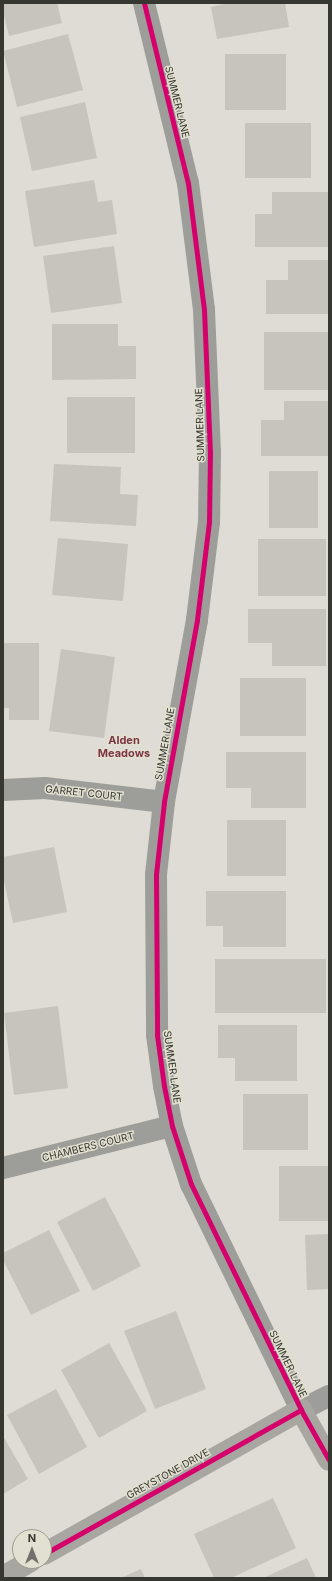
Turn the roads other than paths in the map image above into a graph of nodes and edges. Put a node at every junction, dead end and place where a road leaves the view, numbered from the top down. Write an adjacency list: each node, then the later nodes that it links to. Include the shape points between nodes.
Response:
1 (144, 3): 3 (street, SUMMER LANE, via 188,183 204,310 210,452 208,522 197,620)
2 (3, 790): 3 (street, GARRET COURT, via 45,788)
3 (164, 802): 4 (street, SUMMER LANE, via 156,875 157,1035)
4 (172, 1126): 5 (street, CHAMBERS COURT); 7 (street, SUMMER LANE, via 191,1184)
5 (3, 1168)
6 (329, 1396): 7 (street, GREYSTONE DRIVE)
7 (301, 1410): 8 (street, SUMMER LANE); 9 (street, GREYSTONE DRIVE)
8 (329, 1460)
9 (52, 1550)
10 (18, 1569): 11 (street)
11 (4, 1577)

